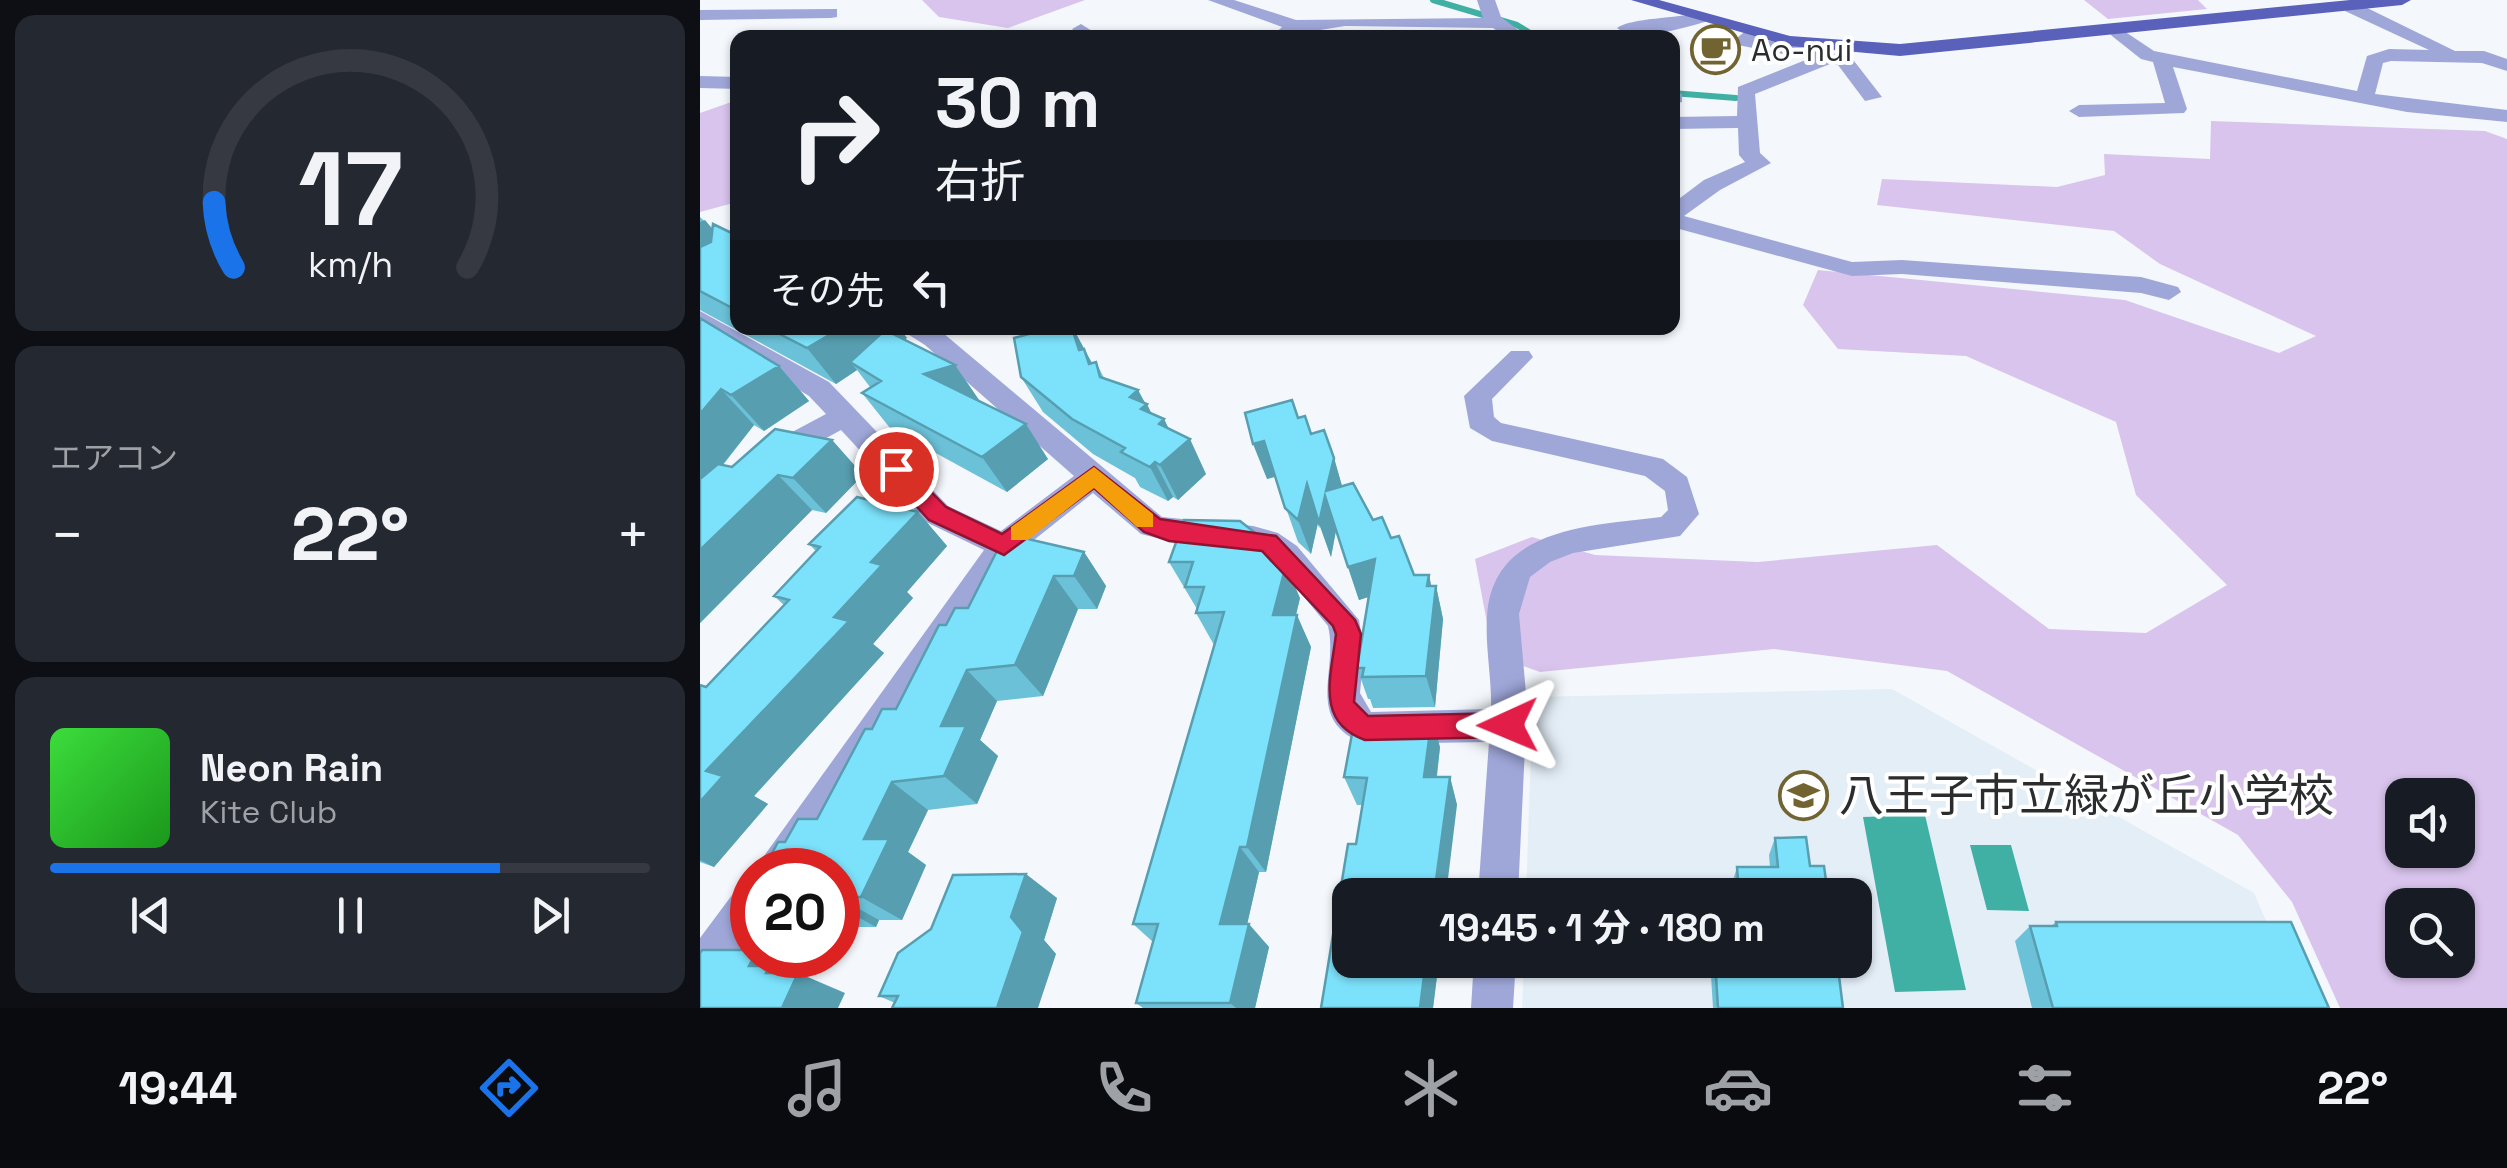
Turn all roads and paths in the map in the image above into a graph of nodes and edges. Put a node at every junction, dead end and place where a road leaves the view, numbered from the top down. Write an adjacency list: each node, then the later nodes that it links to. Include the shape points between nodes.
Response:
1 (1218, 0): 9 (street)
2 (1640, 0): 8 (main road)
3 (2402, 0): 4 (main road)
4 (2352, 7): 14 (main road); 15 (street)
5 (831, 13): 7 (street)
6 (1492, 13): 9 (street); 12 (street)
7 (701, 16)
8 (1699, 18): 10 (street); 13 (main road)
9 (1295, 25): 11 (street)
10 (1626, 28)
11 (1289, 30)
12 (1511, 30)
13 (1751, 32): 14 (main road, via 1900,50); 17 (street, via 1744,41)
14 (2118, 32): 16 (street)
15 (2455, 55): 18 (street, via 2496,58); 22 (street, via 2374,60)
16 (2161, 58): 22 (street); 23 (street, via 2177,110)
17 (1826, 59): 21 (street, via 1844,62); 25 (street, via 1744,92)
18 (2507, 66)
19 (700, 82): 20 (street)
20 (730, 82)
21 (1872, 97)
22 (2364, 97): 24 (street)
23 (2079, 111)
24 (2507, 116)
25 (1747, 122): 26 (street); 27 (street, via 1750,155 1760,163 1712,185)
26 (1680, 123)
27 (1680, 211)
28 (1680, 219): 29 (street, via 1852,269 1922,268)
29 (2169, 292)
30 (700, 320): 33 (street, via 819,389)
31 (926, 335): 35 (street)
32 (1520, 357): 37 (street, via 1478,396 1480,421 1492,431 1672,476 1683,494 1684,514 1669,528 1539,552 1516,570 1503,614)
33 (847, 416): 34 (street); 36 (street, via 938,514)
34 (756, 468)
35 (1094, 476): 36 (street); 37 (street, via 1152,526 1253,539 1279,550 1343,620 1348,634 1341,702 1348,718 1365,728)
36 (1004, 546): 38 (street)
37 (1508, 725): 39 (street)
38 (790, 848)
39 (1499, 878)
40 (730, 931): 41 (street)
41 (700, 973)
42 (1494, 978): 43 (street)
43 (1492, 1008)

